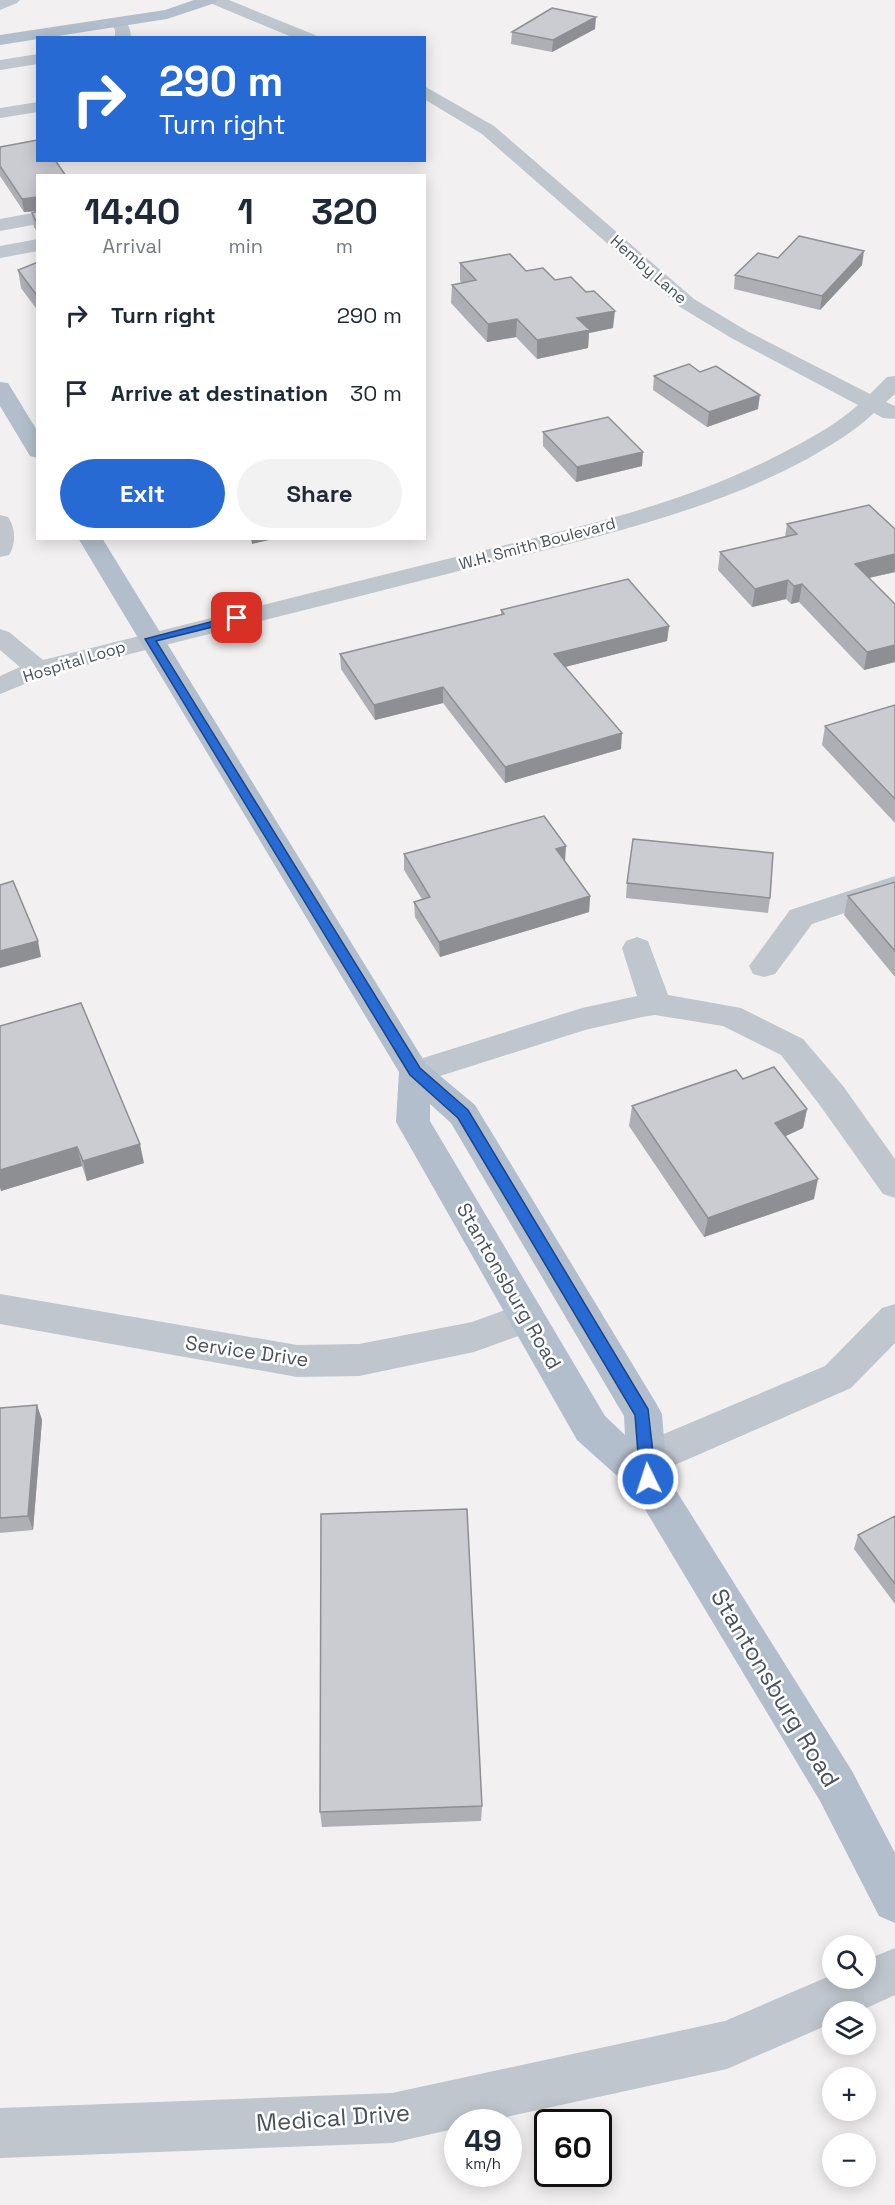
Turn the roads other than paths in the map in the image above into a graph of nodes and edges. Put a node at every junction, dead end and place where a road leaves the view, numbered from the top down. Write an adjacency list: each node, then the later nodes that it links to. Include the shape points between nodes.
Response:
1 (12, 0): 4 (street)
2 (210, 0): 5 (main road)
3 (215, 0): 6 (street)
4 (0, 5)
5 (120, 30): 7 (main road)
6 (304, 36)
7 (17, 37): 8 (main road); 9 (street)
8 (0, 40)
9 (36, 58)
10 (36, 59): 11 (street)
11 (0, 65)
12 (426, 92): 21 (street, Hemby Lane, via 488,130 687,303)
13 (36, 107): 14 (street)
14 (0, 113)
15 (36, 218): 16 (street)
16 (0, 225)
17 (36, 245): 18 (street)
18 (0, 252)
19 (895, 381): 21 (street, W.H. Smith Boulevard)
20 (0, 388): 22 (main road)
21 (885, 409): 27 (street, W.H. Smith Boulevard, via 734,484 626,520)
22 (36, 447)
23 (0, 522): 25 (street)
24 (91, 540): 27 (main road, Stantonsburg Road)
25 (0, 550)
26 (0, 637): 28 (street)
27 (150, 639): 28 (street, Hospital Loop); 34 (main road, Stantonsburg Road)
28 (38, 669): 29 (street, Hospital Loop)
29 (0, 686)
30 (895, 886): 32 (street, via 801,917)
31 (638, 948): 33 (street)
32 (764, 966)
33 (655, 1004): 34 (street, via 582,1019); 35 (street, via 730,1016 792,1047)
34 (415, 1072): 37 (main road, Stantonsburg Road, via 413,1122); 39 (main road, Stantonsburg Road, via 463,1114 643,1414)
35 (895, 1185)
36 (0, 1309): 37 (street, Service Drive, via 297,1361 359,1360 474,1337)
37 (527, 1317): 39 (main road, Stantonsburg Road, via 591,1428)
38 (895, 1318): 39 (street, via 838,1377)
39 (647, 1469): 40 (main road, Stantonsburg Road, via 836,1786)
40 (895, 1900)
41 (895, 1971): 42 (street, Medical Drive, via 727,2045 392,2118)
42 (0, 2133)

